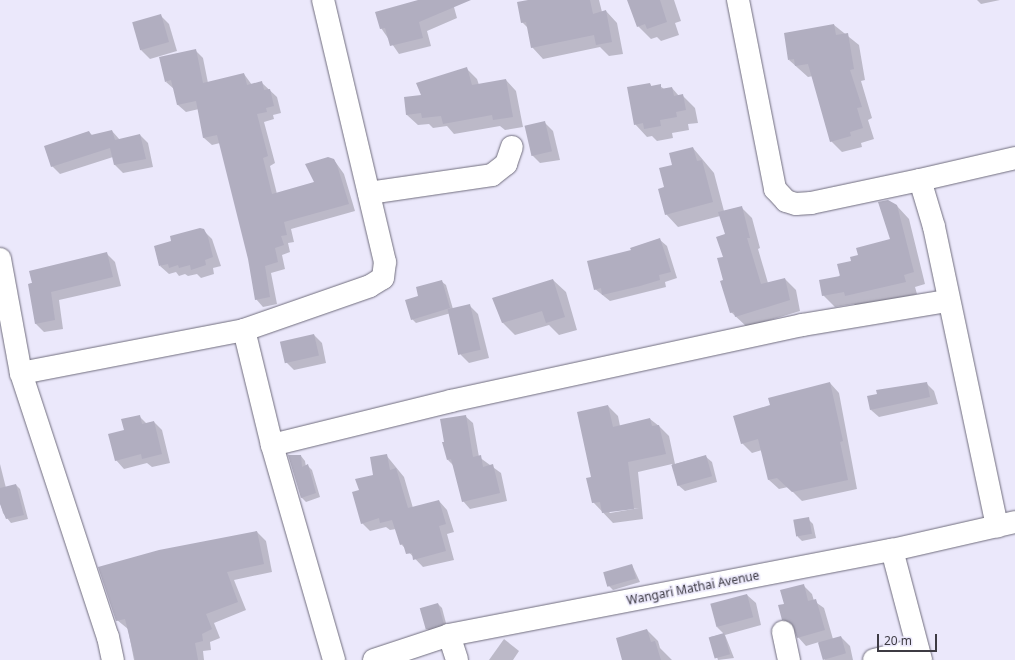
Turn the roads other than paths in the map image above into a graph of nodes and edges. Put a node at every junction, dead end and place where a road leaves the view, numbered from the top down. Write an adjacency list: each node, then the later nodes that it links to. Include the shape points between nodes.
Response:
1 (323, 0): 6 (street)
2 (738, 0): 5 (street, via 775,189 786,201 796,204 811,203)
3 (512, 147): 6 (street, via 506,164 492,175)
4 (1015, 158): 5 (street)
5 (920, 180): 8 (street, via 934,227)
6 (369, 192): 9 (street, via 384,262 383,278 370,286)
7 (0, 259): 10 (street)
8 (947, 301): 11 (street, via 802,325 451,401); 12 (street)
9 (244, 330): 10 (street); 11 (street)
10 (21, 373): 17 (street, via 108,637)
11 (272, 445): 18 (street)
12 (1006, 524): 13 (street, Wangari Mathai Avenue)
13 (892, 550): 15 (street, Wangari Mathai Avenue); 16 (street)
14 (783, 632): 21 (street)
15 (449, 635): 19 (street, Wangari Mathai Avenue); 20 (street)
16 (920, 654): 22 (street)
17 (113, 660)
18 (334, 660)
19 (374, 660)
20 (457, 660)
21 (789, 660)
22 (874, 660)

